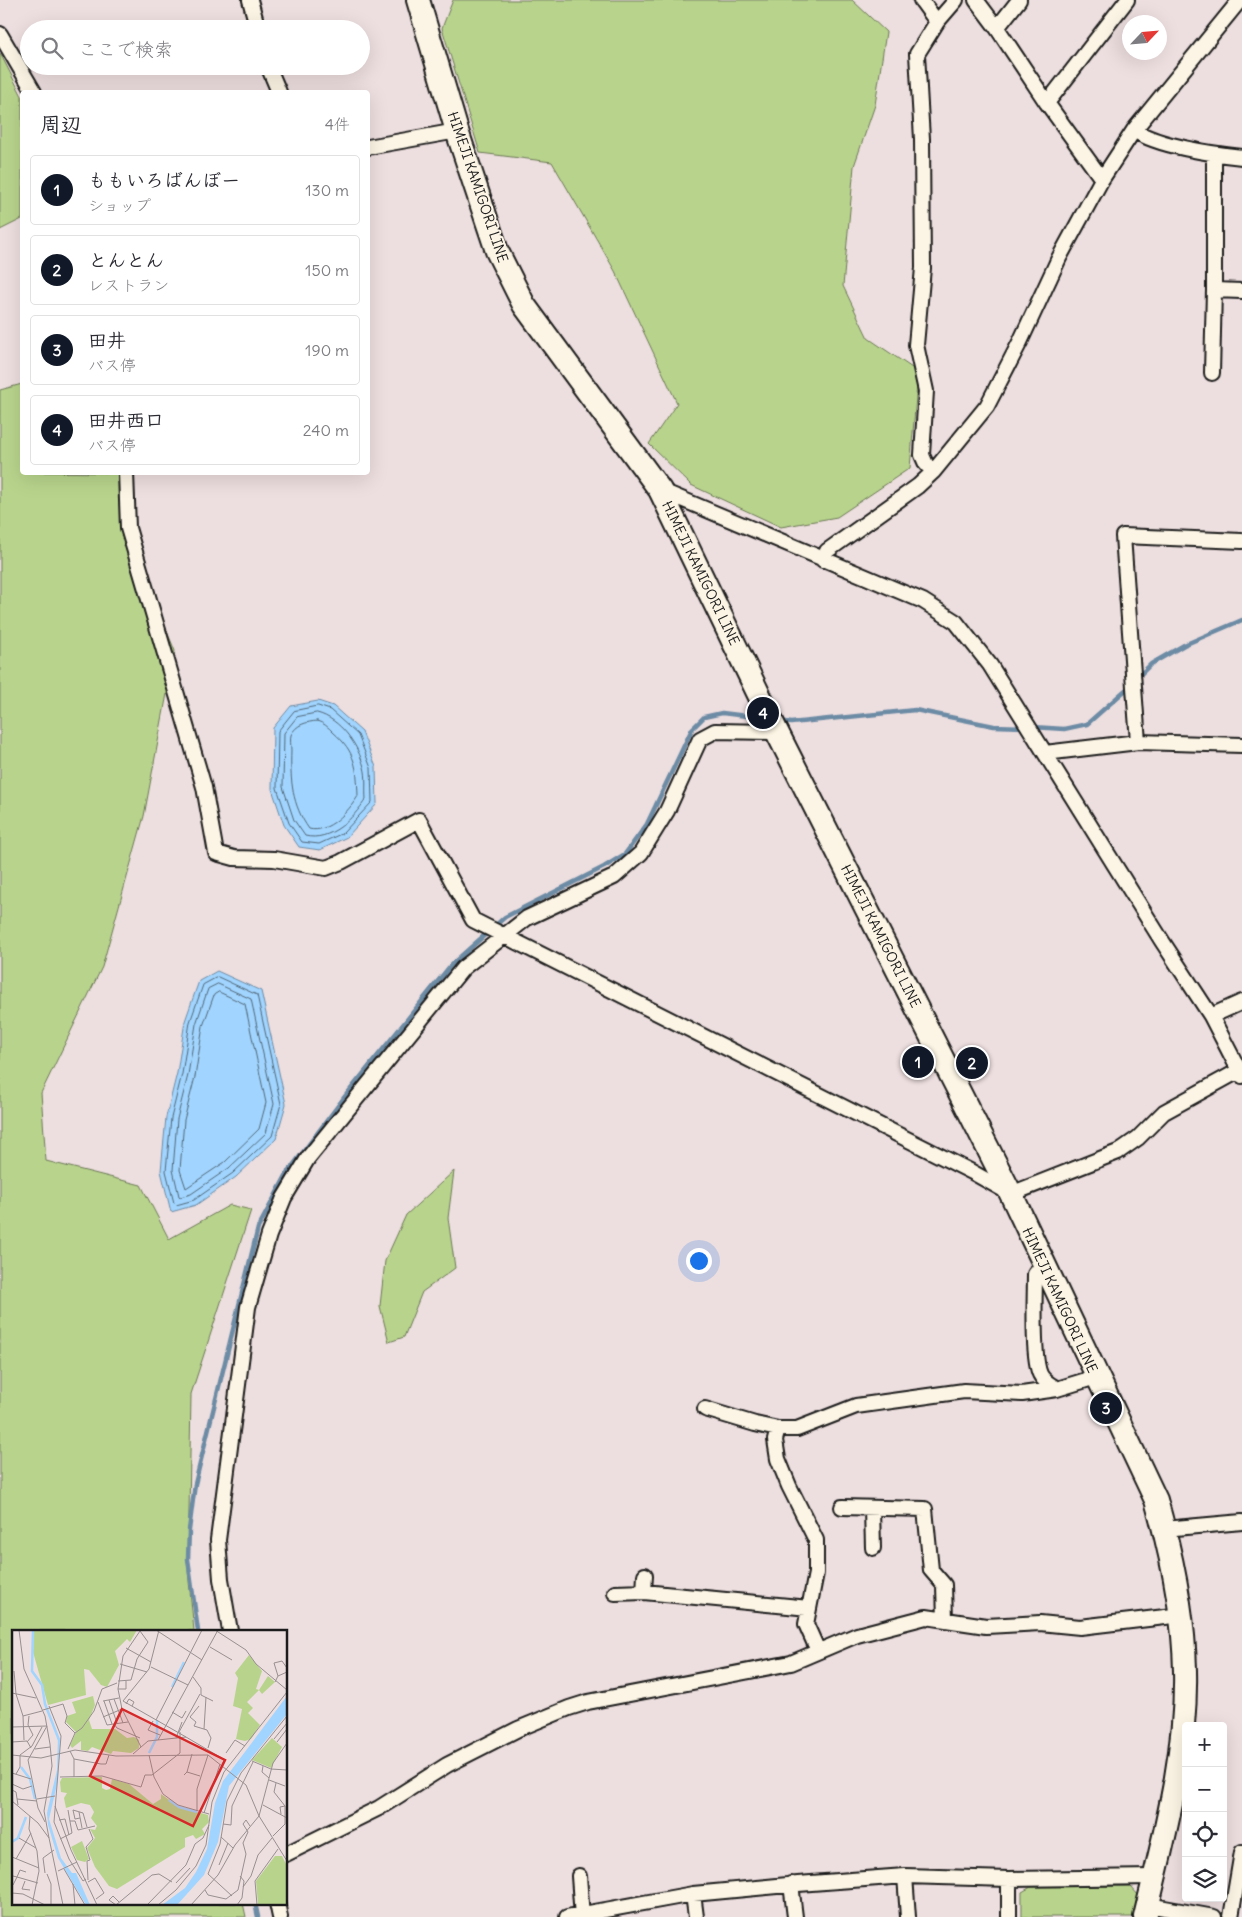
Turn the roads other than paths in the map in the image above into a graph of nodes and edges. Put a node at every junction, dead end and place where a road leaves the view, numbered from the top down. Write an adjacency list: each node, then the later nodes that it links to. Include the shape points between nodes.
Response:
1 (250, 0): 9 (street)
2 (418, 0): 20 (main road, HIMEJI KAMIGORI LINE)
3 (921, 0): 10 (street)
4 (956, 0): 10 (street)
5 (976, 0): 11 (street)
6 (1018, 0): 11 (street)
7 (1128, 0): 18 (street)
8 (1240, 0): 19 (street)
9 (256, 20)
10 (937, 22): 28 (street, via 917,54 922,139 923,268 916,345 926,391 922,455)
11 (997, 28): 18 (street)
12 (0, 34): 13 (street)
13 (20, 68)
14 (24, 75): 16 (street)
15 (272, 75): 17 (street)
16 (33, 90)
17 (278, 90)
18 (1047, 103): 24 (street)
19 (1134, 130): 22 (street, via 1145,137); 24 (street)
20 (457, 131): 21 (street); 30 (main road, HIMEJI KAMIGORI LINE, via 497,251 524,305)
21 (370, 147)
22 (1214, 154): 23 (street); 25 (street)
23 (1242, 157)
24 (1102, 179): 28 (street, via 1059,258 987,406)
25 (1214, 290): 26 (street); 27 (street)
26 (1242, 292)
27 (1212, 373)
28 (933, 472): 32 (street, via 827,551)
29 (126, 475): 37 (street, via 128,528 204,787 216,853 234,858 274,859 326,868 419,820 473,920)
30 (660, 490): 32 (street); 33 (main road, HIMEJI KAMIGORI LINE)
31 (1242, 541): 34 (street, via 1123,536)
32 (823, 560): 36 (street, via 923,601 956,622 990,665)
33 (777, 732): 37 (street, via 715,731 700,739 667,811 641,853 614,877 527,918); 41 (main road, HIMEJI KAMIGORI LINE)
34 (1138, 742): 35 (street); 36 (street)
35 (1242, 745)
36 (1045, 753): 39 (street)
37 (505, 935): 41 (street); 58 (street, via 463,968 308,1158 284,1198 248,1307 218,1540)
38 (1242, 1002): 39 (street)
39 (1211, 1016): 40 (street)
40 (1241, 1072): 41 (street, via 1164,1112 1138,1138 1118,1152)
41 (1010, 1194): 42 (main road, HIMEJI KAMIGORI LINE)
42 (1044, 1264): 43 (main road, HIMEJI KAMIGORI LINE); 44 (street, via 1035,1274 1036,1357 1040,1374 1046,1383)
43 (1096, 1377): 44 (street); 50 (main road, HIMEJI KAMIGORI LINE, via 1156,1500)
44 (1057, 1389): 46 (street, via 1022,1394 964,1391 856,1406 798,1429)
45 (705, 1409): 46 (street)
46 (778, 1428): 55 (street, via 775,1440 778,1459 816,1540 816,1573)
47 (842, 1508): 48 (street)
48 (872, 1508): 51 (street); 57 (street, via 925,1509 931,1570 944,1585)
49 (1242, 1522): 50 (street)
50 (1164, 1529): 56 (main road, HIMEJI KAMIGORI LINE)
51 (873, 1548)
52 (645, 1575): 53 (street)
53 (644, 1592): 54 (street); 55 (street)
54 (615, 1593)
55 (809, 1608): 59 (street, via 806,1624)
56 (1182, 1615): 57 (street, via 1080,1628 1031,1623 986,1626); 64 (main road, HIMEJI KAMIGORI LINE, via 1186,1672 1184,1717 1176,1780)
57 (945, 1620): 59 (street, via 926,1617 858,1635)
58 (230, 1630)
59 (818, 1652): 61 (street, via 792,1663 569,1708 446,1765 379,1808)
60 (1242, 1852): 78 (street)
61 (288, 1853)
62 (579, 1876): 70 (street)
63 (905, 1876): 65 (street); 66 (street); 75 (street)
64 (1154, 1876): 65 (street); 69 (main road, HIMEJI KAMIGORI LINE)
65 (1009, 1879): 76 (street)
66 (791, 1884): 67 (street); 74 (street)
67 (693, 1894): 70 (street); 73 (street)
68 (277, 1904): 71 (street)
69 (1147, 1911): 77 (street)
70 (582, 1916): 72 (street)
71 (280, 1917)
72 (567, 1917)
73 (696, 1917)
74 (795, 1917)
75 (908, 1917)
76 (1009, 1917)
77 (1214, 1917)
78 (1231, 1917)

